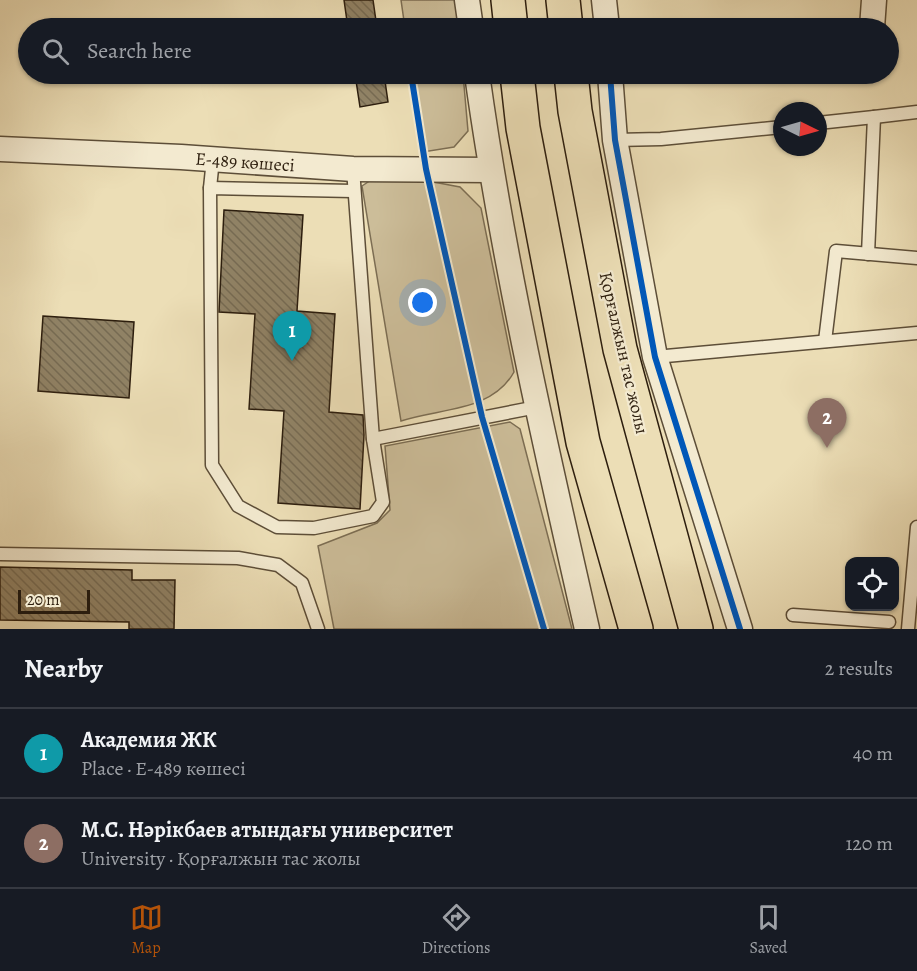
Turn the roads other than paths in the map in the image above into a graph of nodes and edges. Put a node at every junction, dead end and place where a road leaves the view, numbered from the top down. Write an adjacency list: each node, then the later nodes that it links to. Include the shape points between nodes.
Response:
1 (467, 0): 6 (street)
2 (508, 0): 7 (main road)
3 (563, 0): 8 (main road)
4 (604, 0): 9 (street)
5 (874, 0): 10 (street)
6 (470, 18)
7 (511, 18)
8 (565, 18)
9 (605, 18)
10 (873, 18)
11 (478, 84): 22 (street)
12 (518, 84): 38 (main road, via 523,128 583,442)
13 (572, 84): 39 (main road, Қорғалжын тас жолы, via 620,349)
14 (611, 84): 19 (street)
15 (917, 112): 16 (lane)
16 (874, 117): 17 (lane); 25 (lane)
17 (827, 122)
18 (773, 128): 19 (lane)
19 (615, 140): 29 (street)
20 (0, 149): 21 (street, Е-489 көшесі)
21 (213, 159): 23 (street, Е-489 көшесі); 24 (lane)
22 (490, 170): 23 (street, Е-489 көшесі); 30 (street)
23 (353, 180): 24 (lane); 31 (lane)
24 (210, 188): 31 (lane, via 212,465 238,506 277,527 314,528 373,516 383,502)
25 (868, 254): 26 (lane); 28 (lane, via 836,251)
26 (917, 258)
27 (917, 333): 28 (lane)
28 (825, 341): 29 (lane)
29 (655, 357): 40 (street)
30 (537, 407): 31 (lane); 37 (street)
31 (373, 440)
32 (917, 527): 41 (lane)
33 (0, 554): 36 (lane, via 238,558 278,565 302,583)
34 (793, 615): 35 (lane)
35 (889, 621)
36 (318, 629)
37 (587, 629)
38 (636, 629)
39 (696, 629)
40 (740, 629)
41 (908, 629)

